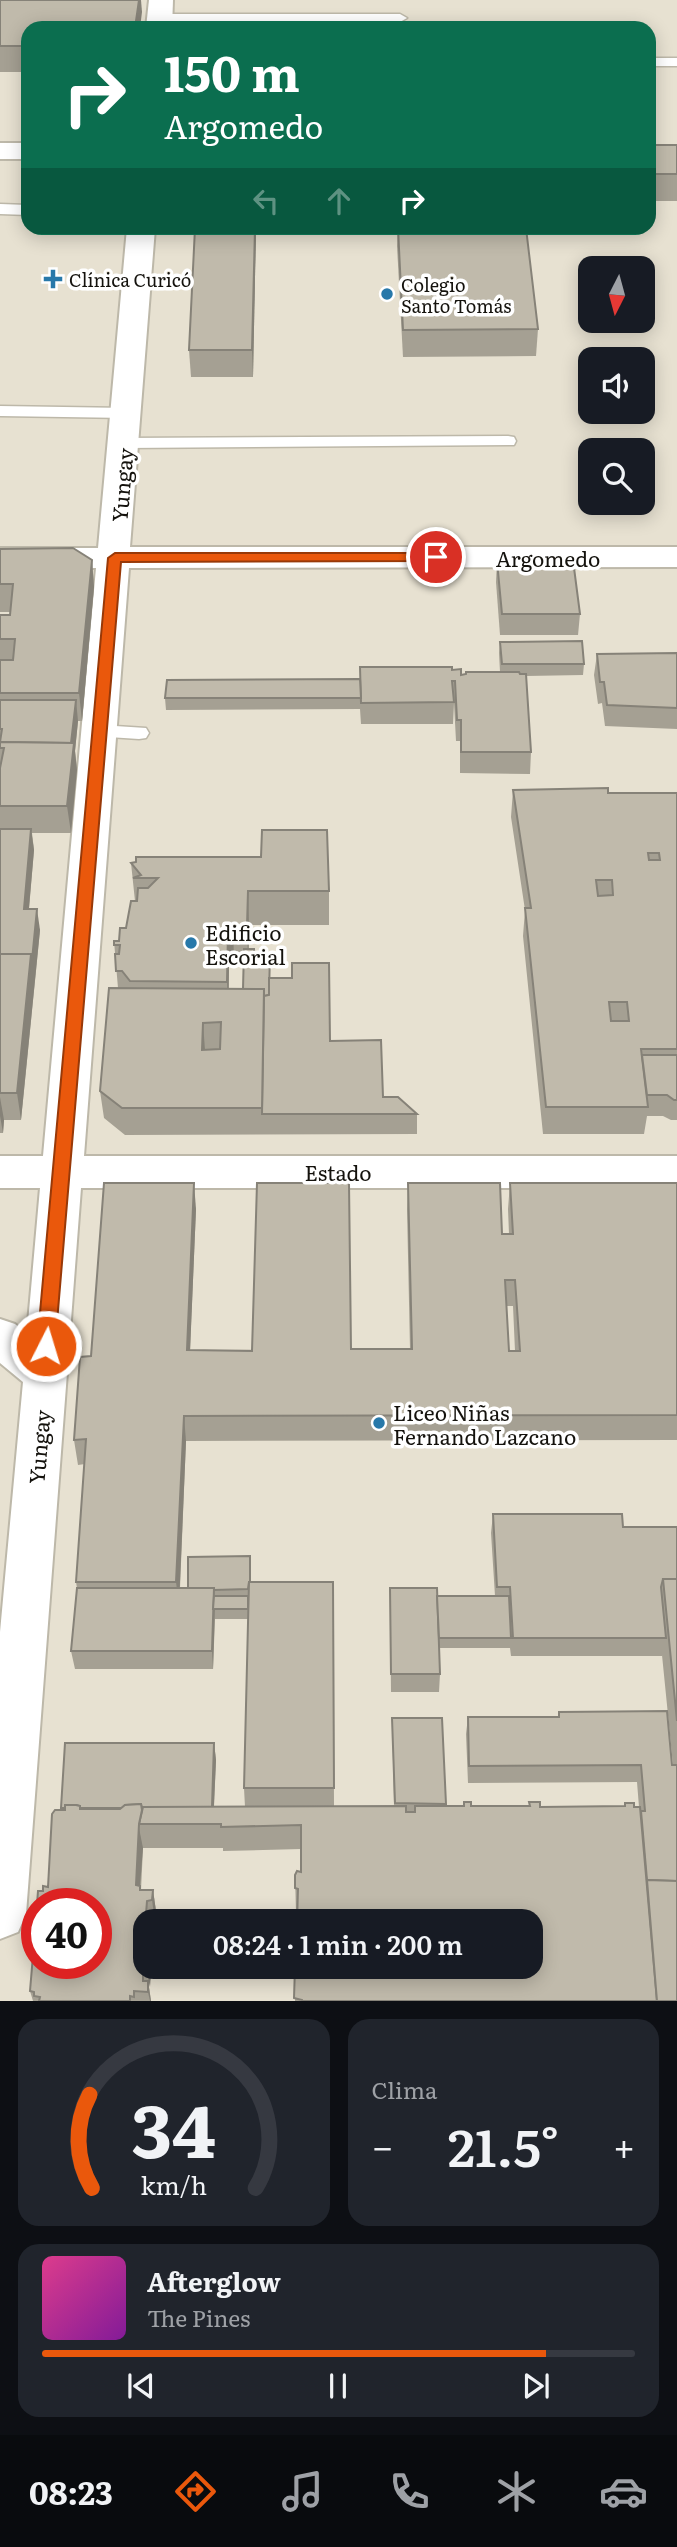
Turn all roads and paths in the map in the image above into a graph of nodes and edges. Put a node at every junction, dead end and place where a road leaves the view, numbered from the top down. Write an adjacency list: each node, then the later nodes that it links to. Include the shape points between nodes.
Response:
1 (160, 15): 2 (lane)
2 (400, 18)
3 (656, 62): 4 (lane)
4 (677, 62)
5 (0, 151): 6 (street)
6 (21, 151)
7 (0, 209): 8 (lane)
8 (21, 210)
9 (140, 235): 11 (street, Yungay)
10 (0, 411): 11 (lane)
11 (126, 428): 12 (lane); 15 (street, Yungay)
12 (508, 441)
13 (677, 557): 15 (street, Argomedo)
14 (0, 558): 15 (street, Argomedo)
15 (115, 558): 16 (street, Yungay)
16 (100, 731): 17 (lane); 18 (street, Yungay)
17 (139, 733)
18 (63, 1171): 19 (street, Estado); 20 (street, Estado); 22 (street, Yungay)
19 (0, 1172)
20 (677, 1172)
21 (0, 1337): 22 (street)
22 (44, 1374): 23 (street, Yungay)
23 (3, 1838): 24 (street, Yungay)
24 (0, 1914)

